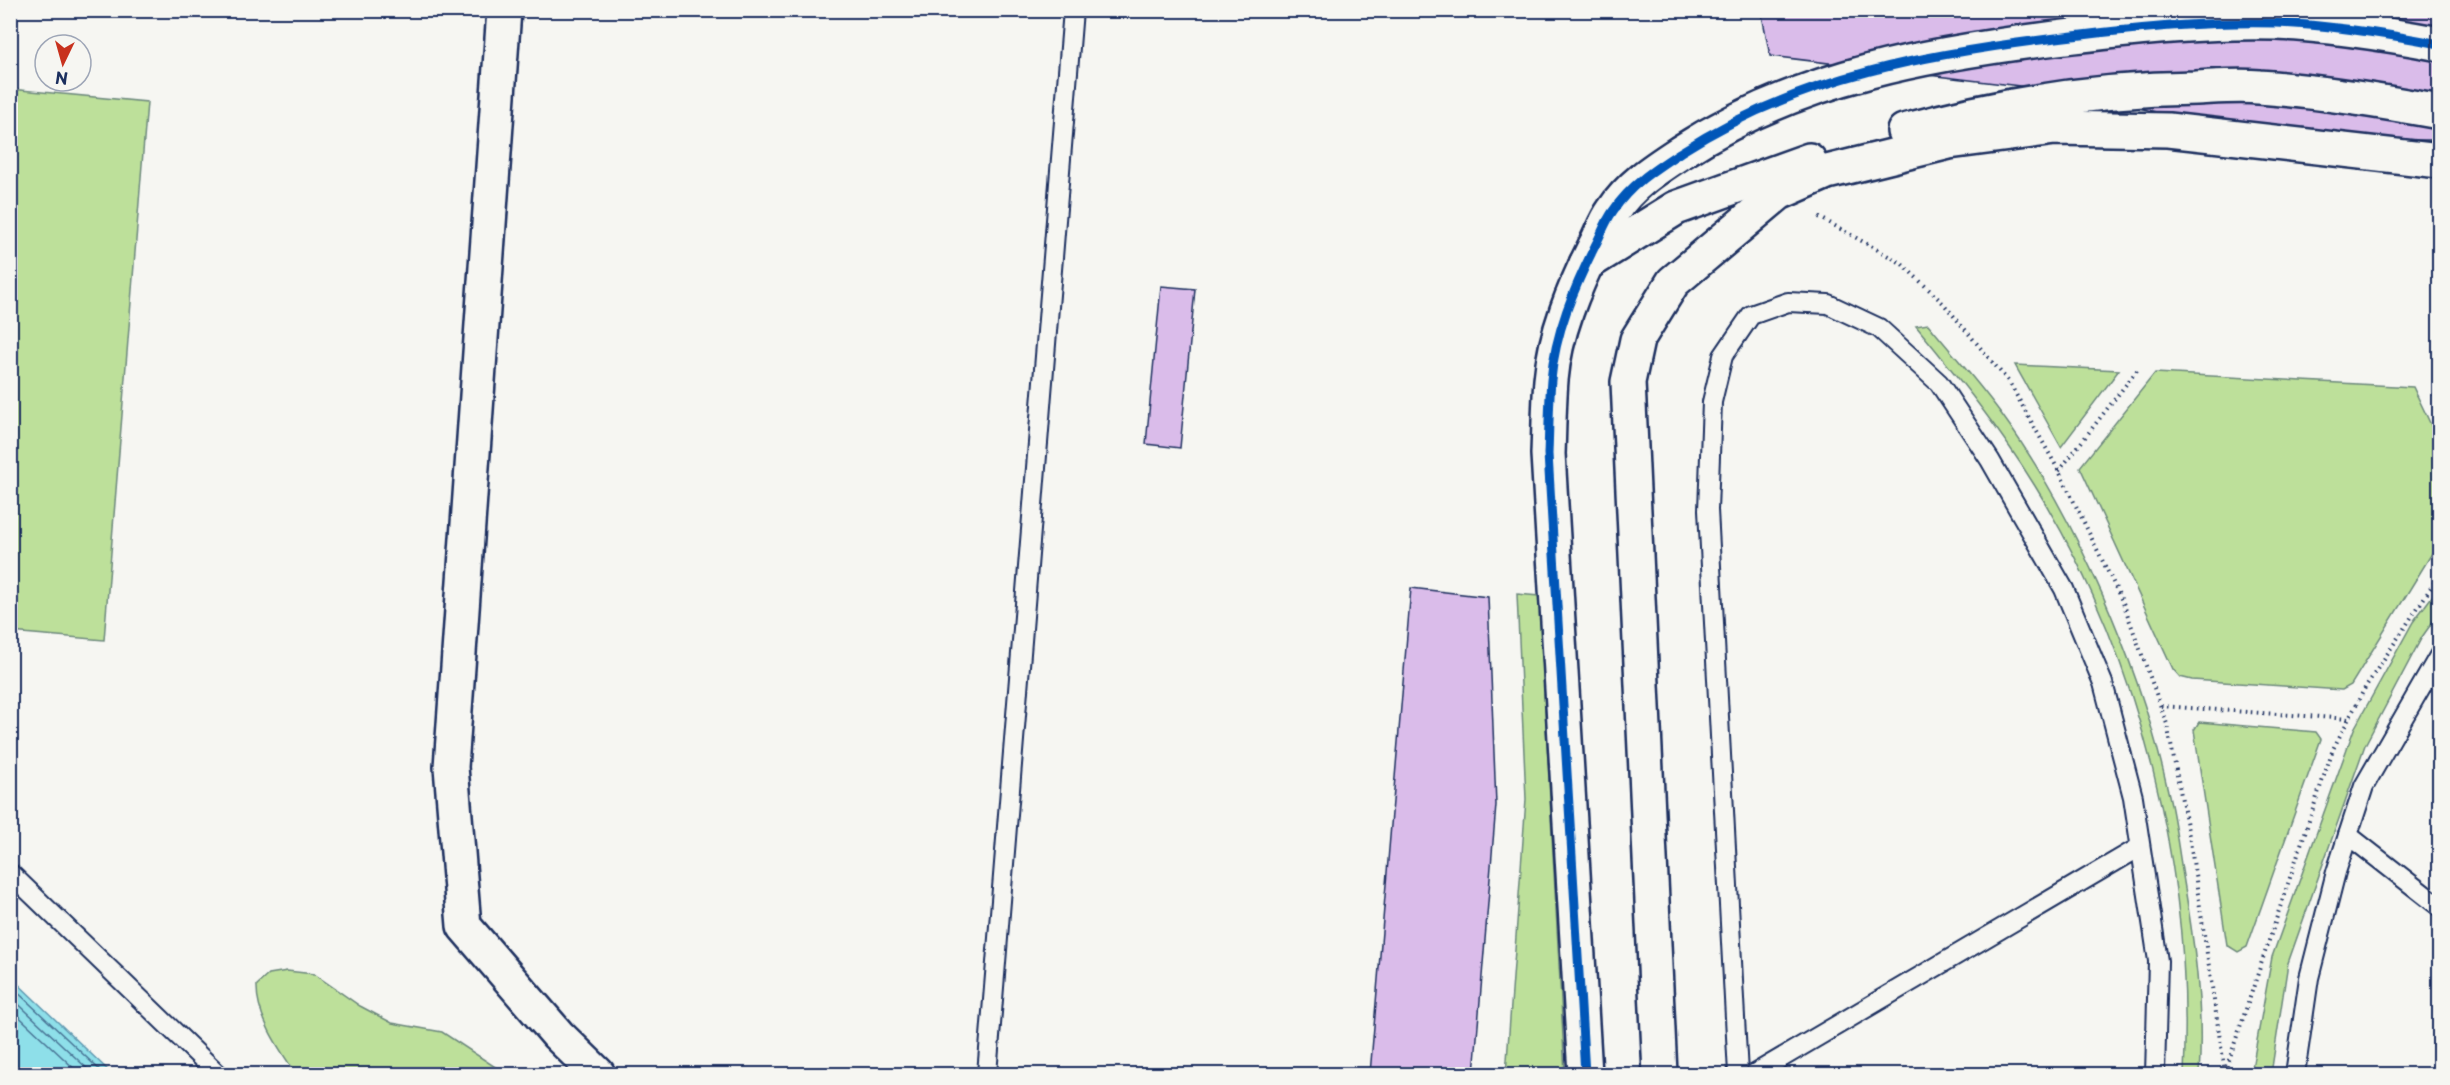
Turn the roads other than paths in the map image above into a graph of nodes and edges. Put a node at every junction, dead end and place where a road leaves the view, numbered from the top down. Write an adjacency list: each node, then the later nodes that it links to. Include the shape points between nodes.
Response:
1 (504, 10): 13 (street, via 451,767 464,926 558,1035)
2 (1073, 10): 14 (lane)
3 (2439, 44): 6 (street, via 2363,30 2278,23 2194,23 1974,47 1917,58 1767,106 1705,137 1641,178 1613,211)
4 (2439, 112): 6 (street, via 2363,98 2258,87 2121,91 1978,111 1852,145 1676,208)
5 (2439, 161): 16 (street, via 2168,130 2055,128 1948,142 1827,172 1779,193 1673,282 1637,340 1628,382)
6 (1586, 264): 15 (street, via 1562,323 1553,367 1548,454)
7 (2439, 654): 8 (lane, via 2364,786)
8 (2348, 835): 11 (lane); 20 (lane, via 2310,978)
9 (2140, 847): 17 (lane, via 2133,797 2103,683 2064,589 1990,460 1939,383 1879,328 1828,304 1788,302 1751,315 1723,356 1712,402 1708,510); 18 (lane); 19 (lane, via 2158,961)
10 (10, 873): 12 (lane)
11 (2439, 906)
12 (218, 1074)
13 (598, 1074)
14 (987, 1074)
15 (1585, 1074)
16 (1660, 1074)
17 (1738, 1074)
18 (1754, 1074)
19 (2155, 1074)
20 (2295, 1074)

